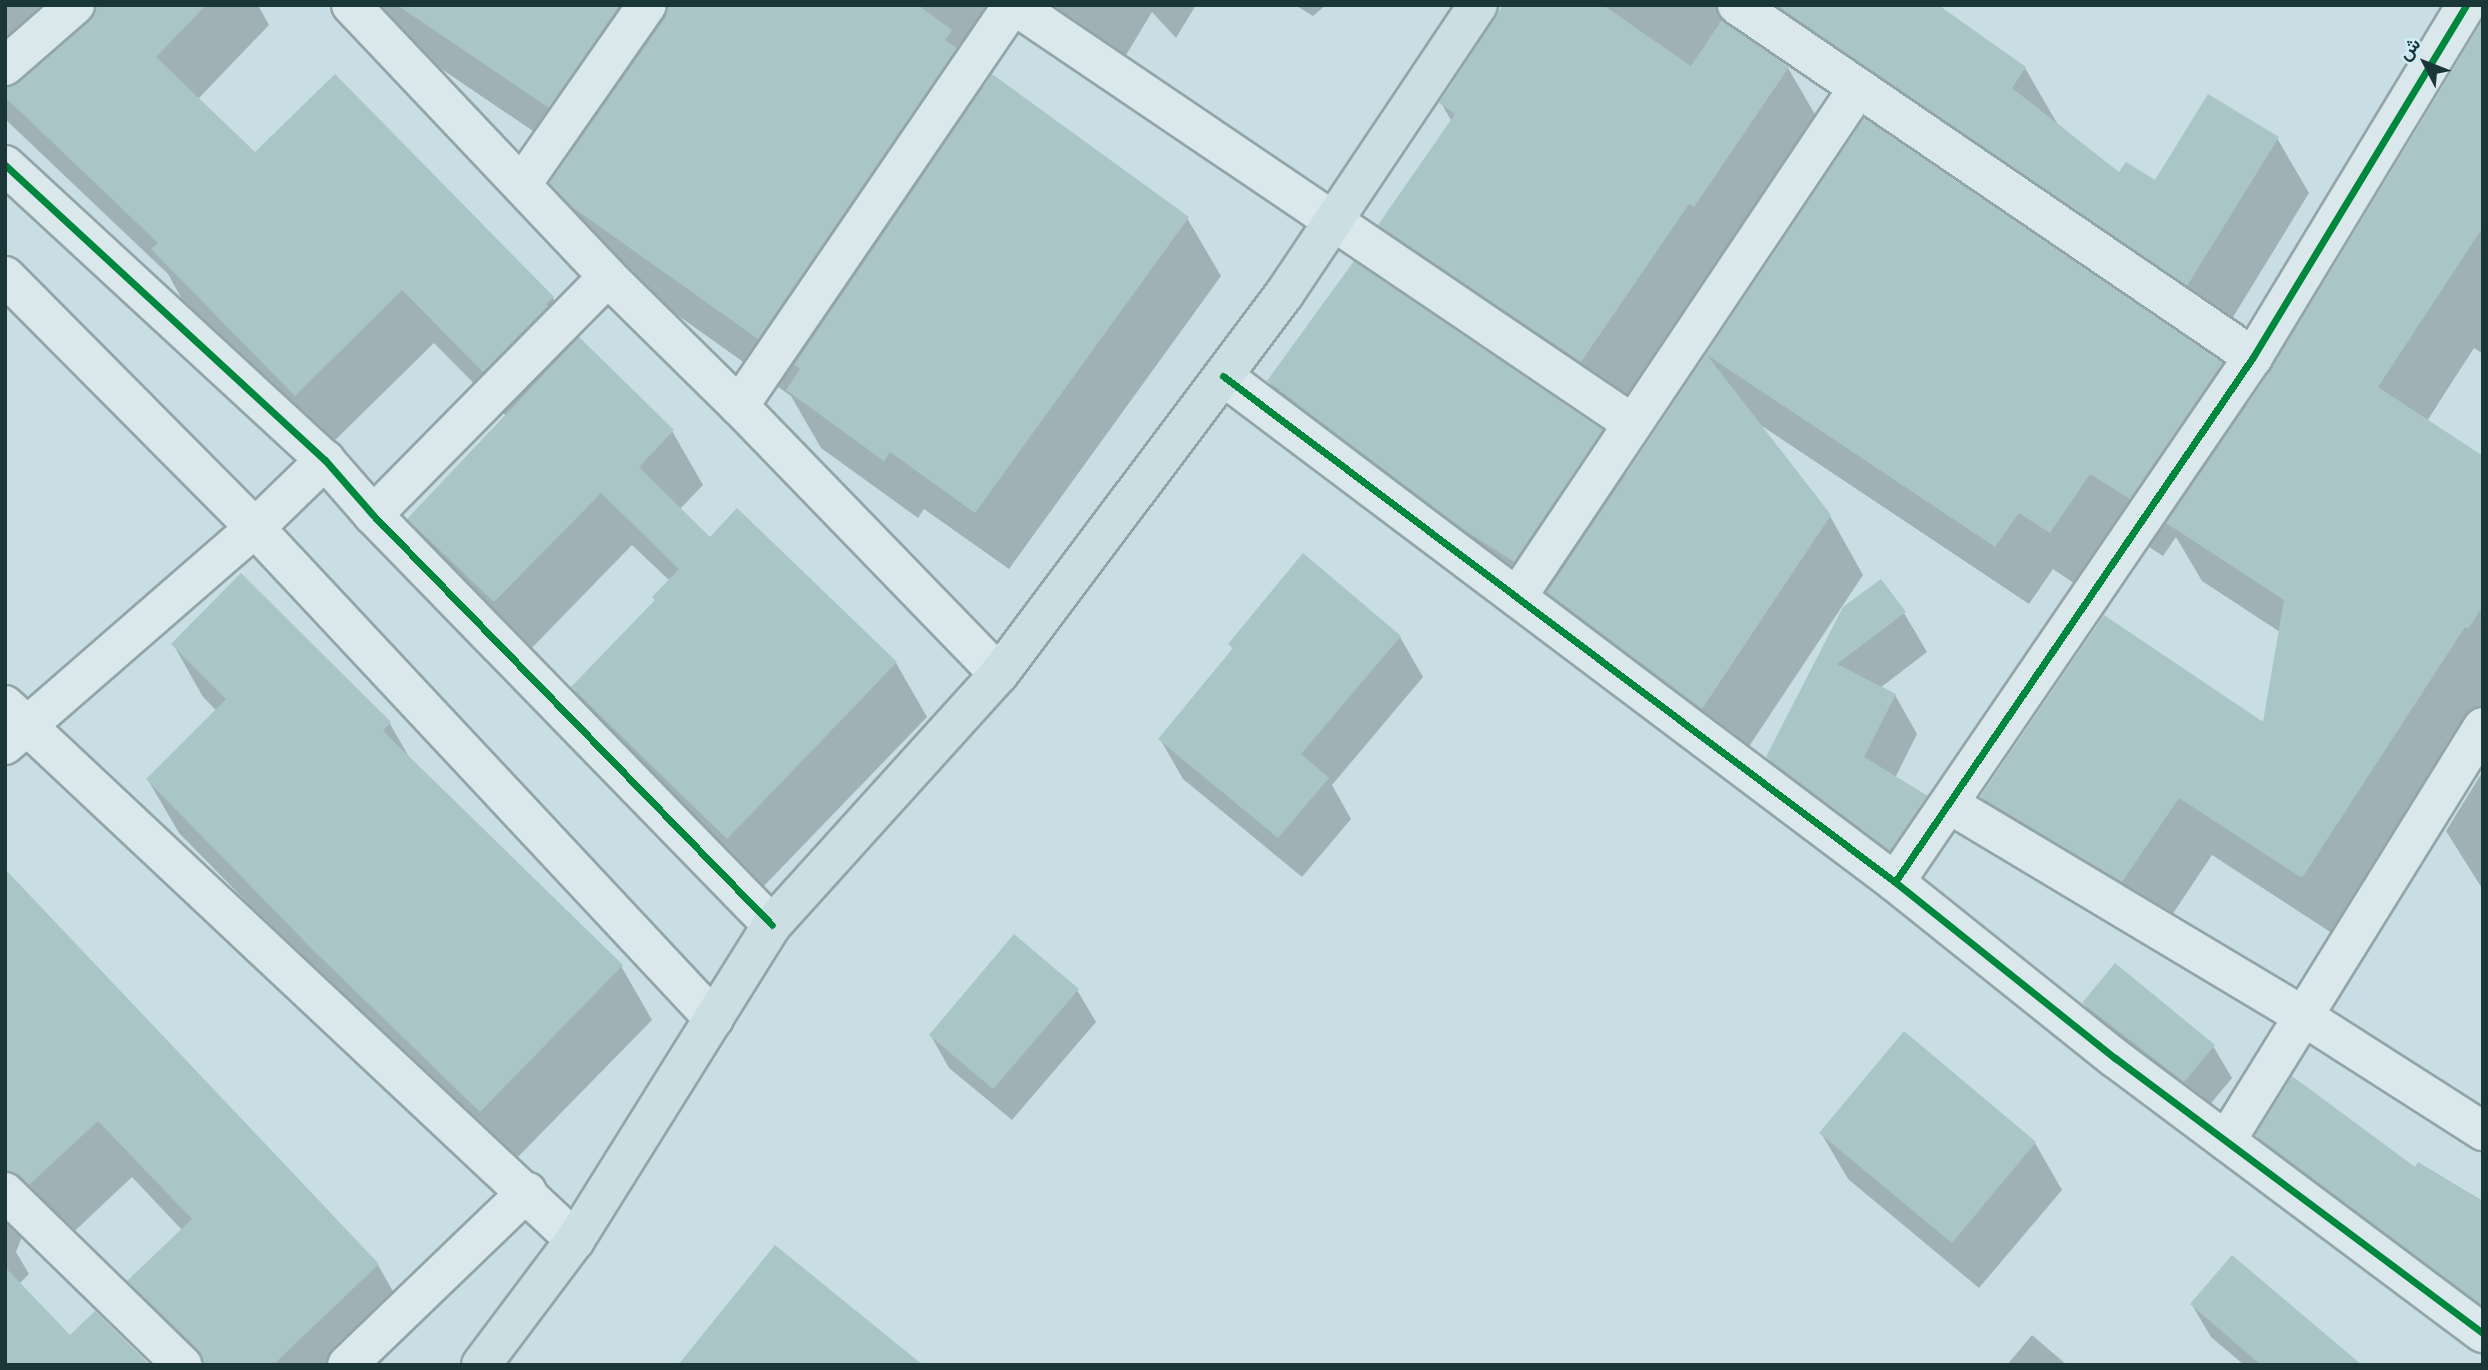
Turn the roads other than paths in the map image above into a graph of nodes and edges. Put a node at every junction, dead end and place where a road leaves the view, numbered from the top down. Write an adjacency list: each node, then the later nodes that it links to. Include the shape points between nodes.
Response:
1 (75, 5): 8 (street)
2 (351, 5): 11 (street)
3 (647, 5): 11 (street)
4 (1013, 5): 12 (street); 17 (street)
5 (1478, 5): 12 (main road)
6 (1737, 5): 9 (street)
7 (2466, 5): 15 (street)
8 (5, 65)
9 (1858, 88): 15 (street); 18 (street)
10 (5, 165): 19 (street)
11 (522, 184): 14 (street)
12 (1333, 221): 16 (main road); 18 (street)
13 (5, 276): 21 (street)
14 (608, 277): 17 (street); 20 (street)
15 (2253, 357): 26 (street)
16 (1223, 376): 22 (street); 23 (main road)
17 (738, 406): 23 (street)
18 (1633, 424): 22 (street)
19 (325, 460): 20 (street); 21 (street)
20 (373, 514): 28 (street)
21 (254, 528): 24 (street); 30 (street)
22 (1517, 597): 27 (street)
23 (999, 674): 28 (main road)
24 (12, 725): 34 (street)
25 (2483, 727): 29 (street)
26 (1949, 804): 27 (street); 29 (street)
27 (1895, 882): 32 (street)
28 (772, 925): 30 (main road)
29 (2303, 1016): 31 (street); 32 (street)
30 (714, 1020): 35 (main road)
31 (2483, 1131)
32 (2226, 1141): 36 (street)
33 (5, 1192): 37 (street)
34 (527, 1192): 35 (street); 38 (street)
35 (575, 1240): 39 (main road)
36 (2483, 1334)
37 (182, 1365)
38 (347, 1365)
39 (481, 1365)

